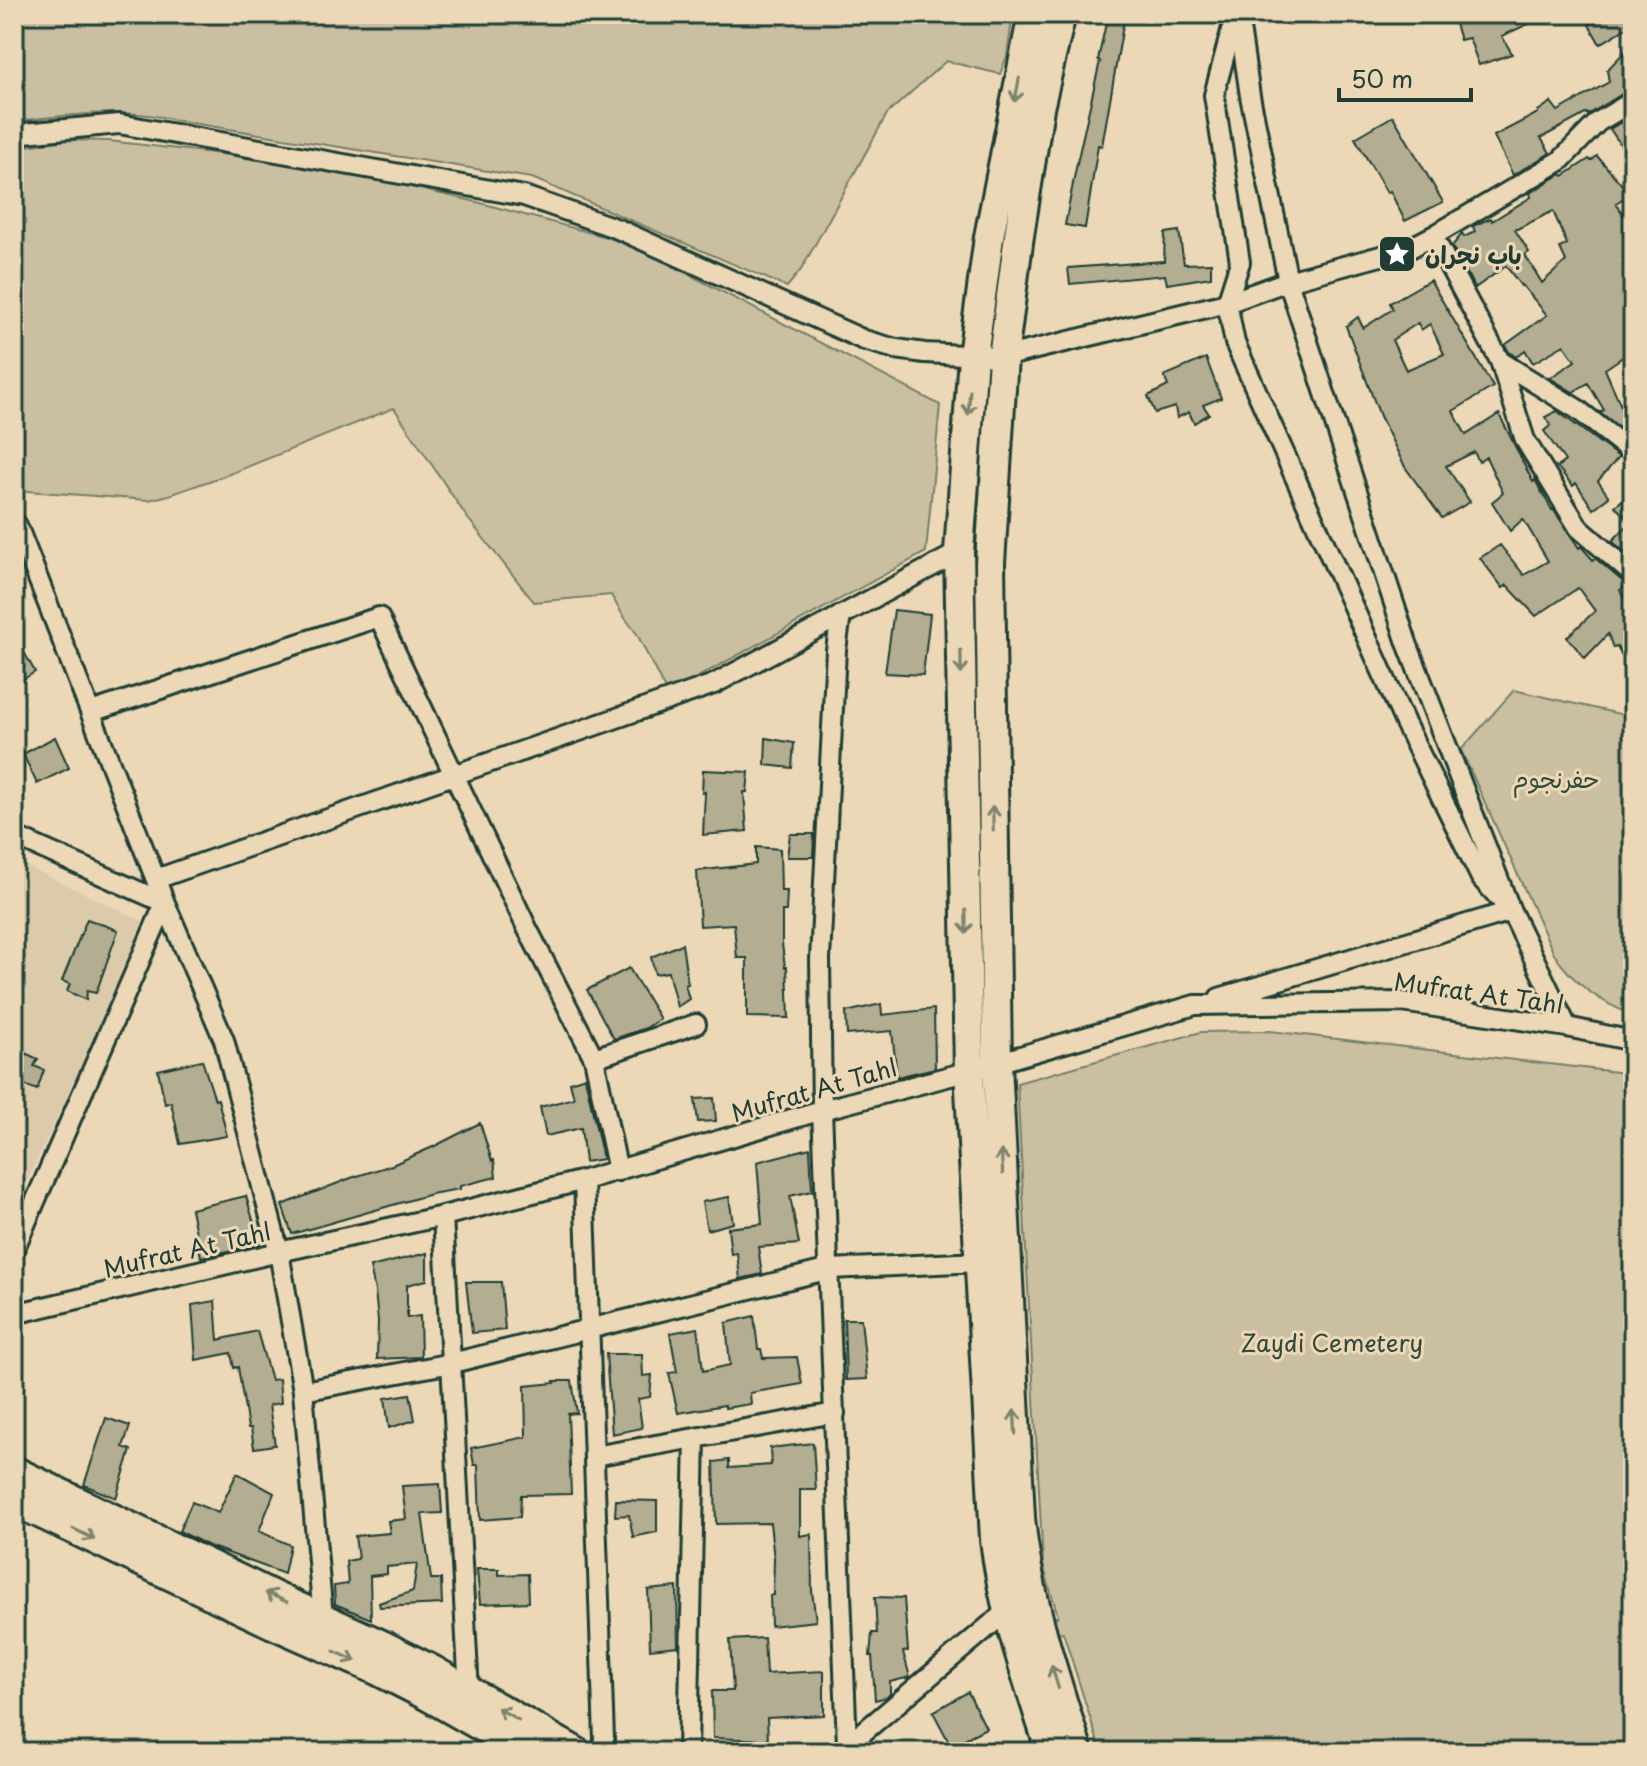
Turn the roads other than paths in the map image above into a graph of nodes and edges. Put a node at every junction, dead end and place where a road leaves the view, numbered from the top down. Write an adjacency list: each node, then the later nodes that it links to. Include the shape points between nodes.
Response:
1 (1033, 14): 9 (main road, one-way to 9, via 989,237)
2 (1061, 14): 10 (main road, via 1039,108)
3 (1237, 14): 7 (street); 8 (street, via 1214,95 1240,262)
4 (1633, 101): 6 (street, via 1598,122 1560,161)
5 (14, 134): 9 (street, via 119,124 524,196 618,229 864,340 896,349)
6 (1433, 236): 7 (street, via 1410,248); 11 (street)
7 (1288, 281): 8 (street); 22 (street, via 1407,643)
8 (1227, 303): 10 (street); 22 (street, via 1235,343 1405,723 1481,878)
9 (973, 356): 10 (street); 14 (main road, one-way to 14)
10 (1003, 357): 28 (main road, one-way to 10, via 990,563)
11 (1500, 361): 12 (street, via 1577,409); 15 (street, via 1525,440 1579,528)
12 (1633, 453)
13 (14, 523): 17 (street)
14 (959, 552): 16 (street); 29 (main road, one-way to 29)
15 (1633, 575)
16 (841, 615): 18 (street, via 714,684); 30 (street, via 820,959)
17 (91, 712): 18 (street, via 379,617); 20 (street)
18 (453, 776): 20 (street); 27 (street)
19 (14, 836): 21 (street)
20 (156, 879): 21 (street)
21 (165, 903): 34 (street); 35 (street, via 224,1040)
22 (1511, 911): 23 (street); 25 (street)
23 (1195, 1005): 25 (street, Mufrat At Tahl, via 1402,1002); 28 (street, Mufrat At Tahl)
24 (696, 1024): 27 (street)
25 (1567, 1027): 26 (street, Mufrat At Tahl)
26 (1633, 1041)
27 (594, 1058): 31 (street)
28 (997, 1064): 29 (street, Mufrat At Tahl); 56 (main road, one-way to 28, via 1036,1612 1021,1538)
29 (969, 1071): 30 (street, Mufrat At Tahl); 36 (main road)
30 (822, 1110): 31 (street, Mufrat At Tahl); 37 (street)
31 (618, 1171): 32 (street, Mufrat At Tahl)
32 (584, 1180): 33 (street, Mufrat At Tahl); 39 (street)
33 (443, 1216): 35 (street, Mufrat At Tahl); 40 (street)
34 (14, 1250)
35 (279, 1252): 38 (street, Mufrat At Tahl); 41 (street)
36 (980, 1262): 37 (street); 47 (main road, via 995,1539)
37 (830, 1269): 39 (street); 42 (street)
38 (14, 1314)
39 (589, 1327): 40 (street); 44 (street)
40 (452, 1363): 41 (street); 49 (street)
41 (303, 1391): 48 (street)
42 (835, 1413): 43 (street); 50 (street)
43 (695, 1438): 44 (street); 54 (street)
44 (594, 1456): 53 (street)
45 (14, 1471): 48 (main road, one-way to 45)
46 (14, 1501): 51 (main road, one-way to 51, via 379,1671)
47 (1008, 1610): 50 (street); 55 (main road)
48 (323, 1618): 49 (main road)
49 (469, 1692): 52 (main road, one-way to 49)
50 (844, 1748)
51 (526, 1752)
52 (576, 1752)
53 (602, 1752)
54 (688, 1752)
55 (1051, 1752)
56 (1078, 1752)

